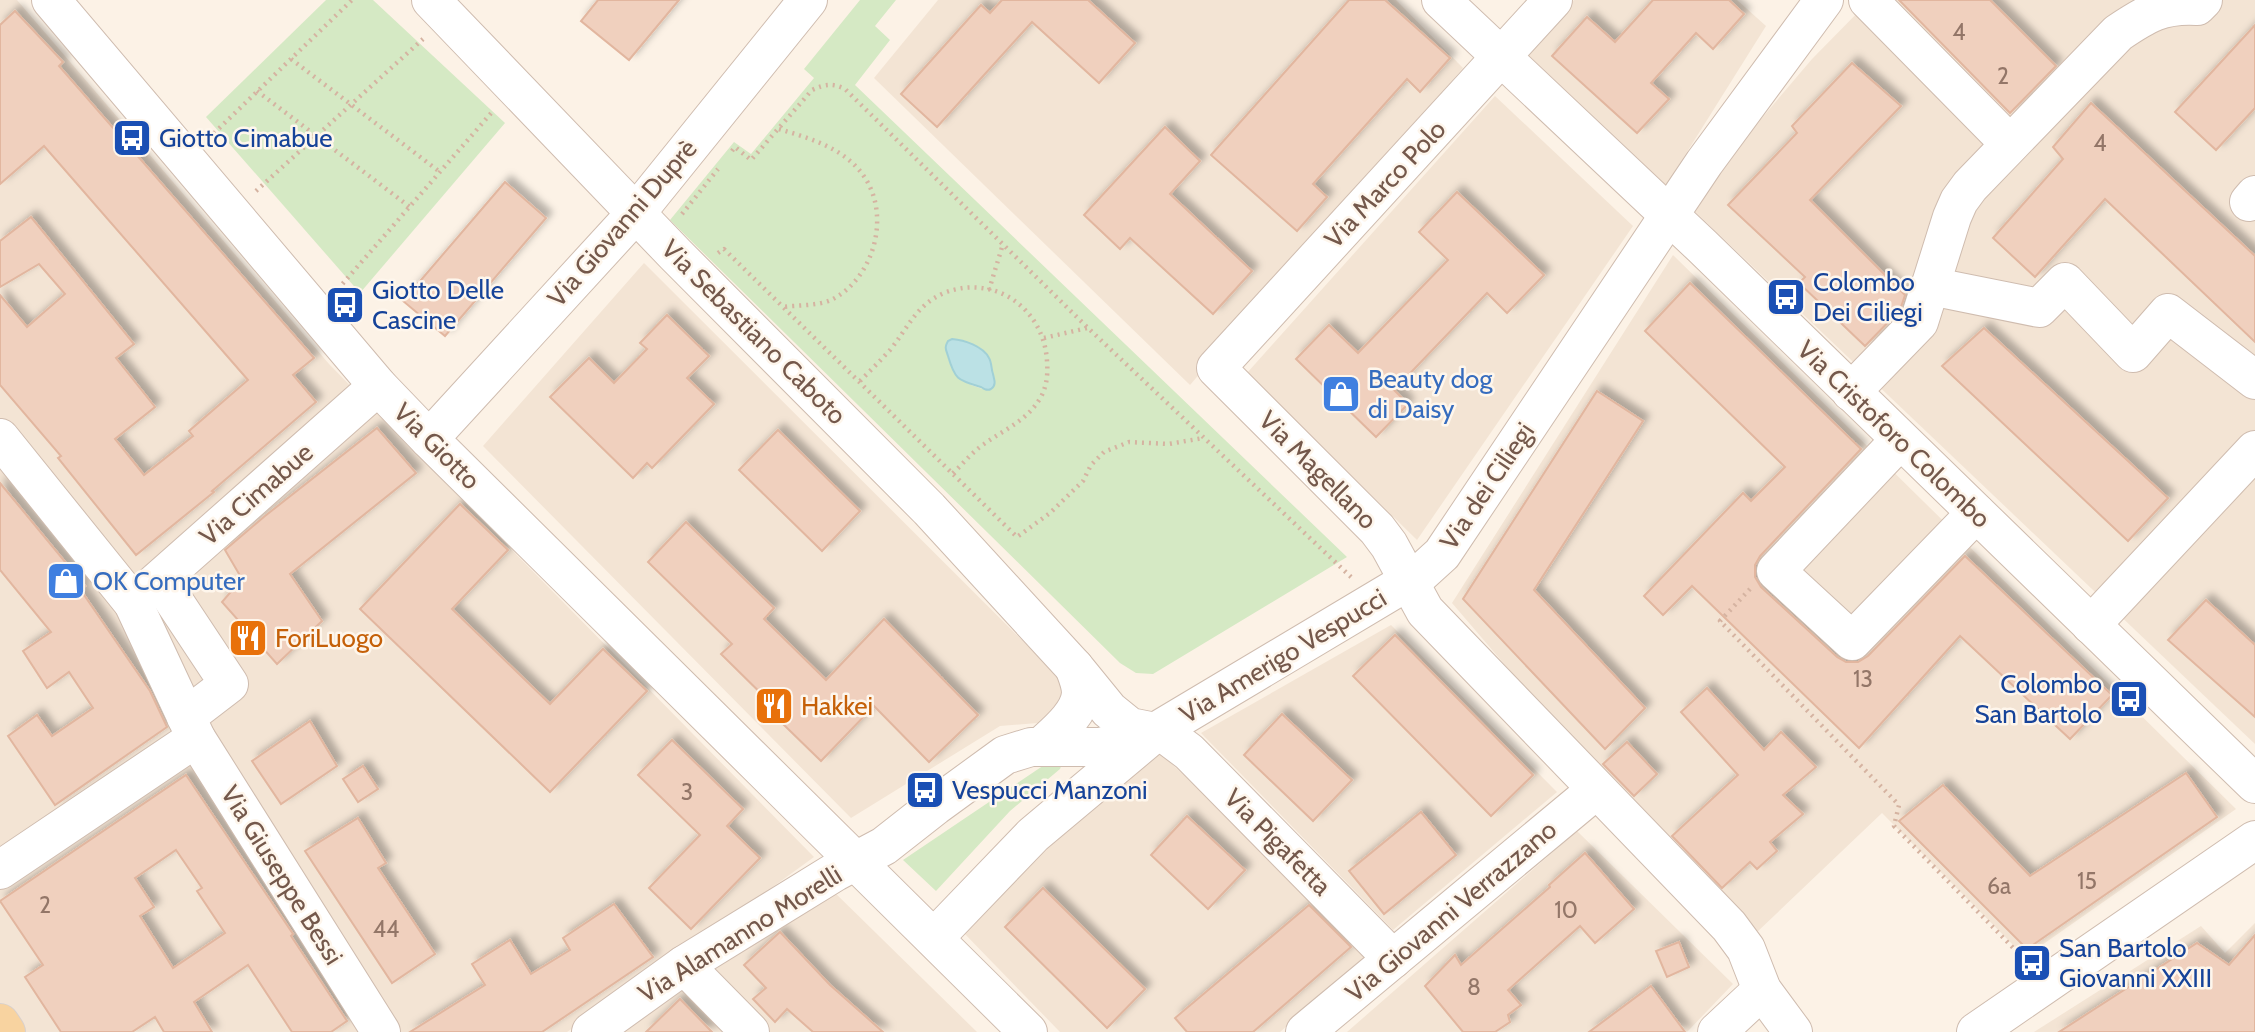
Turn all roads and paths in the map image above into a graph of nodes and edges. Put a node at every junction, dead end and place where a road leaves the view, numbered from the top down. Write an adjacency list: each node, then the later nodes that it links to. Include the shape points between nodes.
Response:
1 (51, 0): 19 (street, Via Giotto)
2 (352, 0): 11 (path)
3 (808, 0): 24 (street, Via Giovanni Duprè)
4 (1441, 0): 10 (street, Via Cristoforo Colombo)
5 (1553, 0): 10 (street, Via Marco Polo)
6 (1868, 0): 17 (street)
7 (1819, 1): 25 (street, Via dei Ciliegi)
8 (2197, 2): 17 (street, via 2165,7 2118,33)
9 (439, 9): 12 (street, Via Sebastiano Caboto); 14 (path)
10 (1501, 58): 25 (street, Via Cristoforo Colombo); 35 (street, Via Marco Polo)
11 (291, 59): 13 (path); 14 (path)
12 (514, 87): 21 (path); 24 (street, Via Sebastiano Caboto)
13 (257, 91): 16 (path); 19 (path)
14 (351, 104): 16 (path); 21 (path)
15 (779, 129): 18 (path, via 751,160 735,148); 27 (path, via 812,89 834,84 845,89); 31 (path, via 822,144 850,162 864,176 877,213 874,248 857,280 827,302)
16 (316, 136): 22 (path); 23 (path)
17 (2010, 144): 29 (street, via 1959,201)
18 (727, 158)
19 (187, 160): 23 (street, Via Giotto)
20 (718, 168): 26 (path)
21 (440, 172): 22 (path)
22 (410, 207): 32 (path)
23 (232, 213): 32 (street, Via Giotto)
24 (636, 213): 42 (street, Via Giovanni Duprè); 52 (street, Via Sebastiano Caboto, via 929,509)
25 (1668, 215): 39 (street, Via Cristoforo Colombo); 48 (street, Via dei Ciliegi, via 1451,543 1433,564)
26 (677, 220)
27 (1003, 244): 30 (path); 33 (path)
28 (715, 256): 31 (path, via 724,249)
29 (1930, 286): 36 (street, via 2039,308 2065,282 2133,353 2168,313); 39 (street, via 1919,322)
30 (989, 290): 34 (path, via 1023,307); 37 (path, via 961,288 932,299)
31 (783, 307): 37 (path)
32 (317, 313): 38 (street, Via Giotto)
33 (1088, 328): 34 (path); 41 (path)
34 (1044, 338): 45 (path, via 1048,377 1031,412 983,444)
35 (1216, 368): 48 (street, Via Magellano, via 1377,529)
36 (2255, 380)
37 (860, 381): 45 (path)
38 (379, 386): 42 (street, Via Giotto); 50 (street, Via Cimabue)
39 (1851, 392): 43 (street, Via Cristoforo Colombo)
40 (0, 438): 50 (street)
41 (1203, 438): 45 (path, via 1117,445 1091,465 1083,481 1051,513 1017,537); 49 (path)
42 (429, 439): 60 (street, Via Giotto)
43 (1900, 440): 46 (street, Via Cristoforo Colombo); 47 (street)
44 (2255, 450): 51 (street)
45 (953, 474)
46 (1976, 513): 47 (street, via 1852,642); 51 (street, Via Cristoforo Colombo)
47 (1776, 571): 64 (path, via 1765,574 1720,621 1899,805 1894,826)
48 (1408, 580): 54 (street, Via Amerigo Vespucci); 57 (street, via 1425,611)
49 (1357, 583)
50 (146, 591): 53 (street, Via Giuseppe Bessi); 53 (street, via 229,684)
51 (2091, 625): 56 (street, Via Cristoforo Colombo)
52 (1074, 667): 54 (street, Via Sebastiano Caboto, via 1118,718 1135,729); 55 (street, via 1081,685 1080,699)
53 (191, 728): 61 (street); 69 (street, Via Giuseppe Bessi)
54 (1157, 731): 55 (street, Via Amerigo Vespucci, via 1114,745); 58 (street, Via Amerigo Vespucci); 63 (street, Via Pigafetta, via 1189,752)
55 (1054, 747): 58 (street, via 1074,774); 60 (street, Via Amerigo Vespucci, via 1005,755 884,846)
56 (2255, 784)
57 (1596, 790): 63 (street, Via Giovanni Verrazzano); 66 (street, via 1729,926 1745,949)
58 (1071, 801): 62 (street, Via Amerigo Vespucci)
59 (2255, 840): 76 (street)
60 (855, 862): 62 (street, Via Giotto); 65 (street, Via Alamanno Morelli)
61 (0, 870)
62 (934, 939): 72 (street, Via Giotto)
63 (1394, 959): 73 (street, Via Giovanni Verrazzano)
64 (2028, 963)
65 (684, 965): 70 (street, Via Alamanno Morelli); 71 (street)
66 (1762, 990): 74 (street); 75 (street)
67 (0, 1023): 68 (main road)
68 (6, 1032)
69 (381, 1032)
70 (591, 1032)
71 (750, 1032)
72 (1028, 1032)
73 (1305, 1032)
74 (1717, 1032)
75 (1793, 1032)
76 (1976, 1032)

